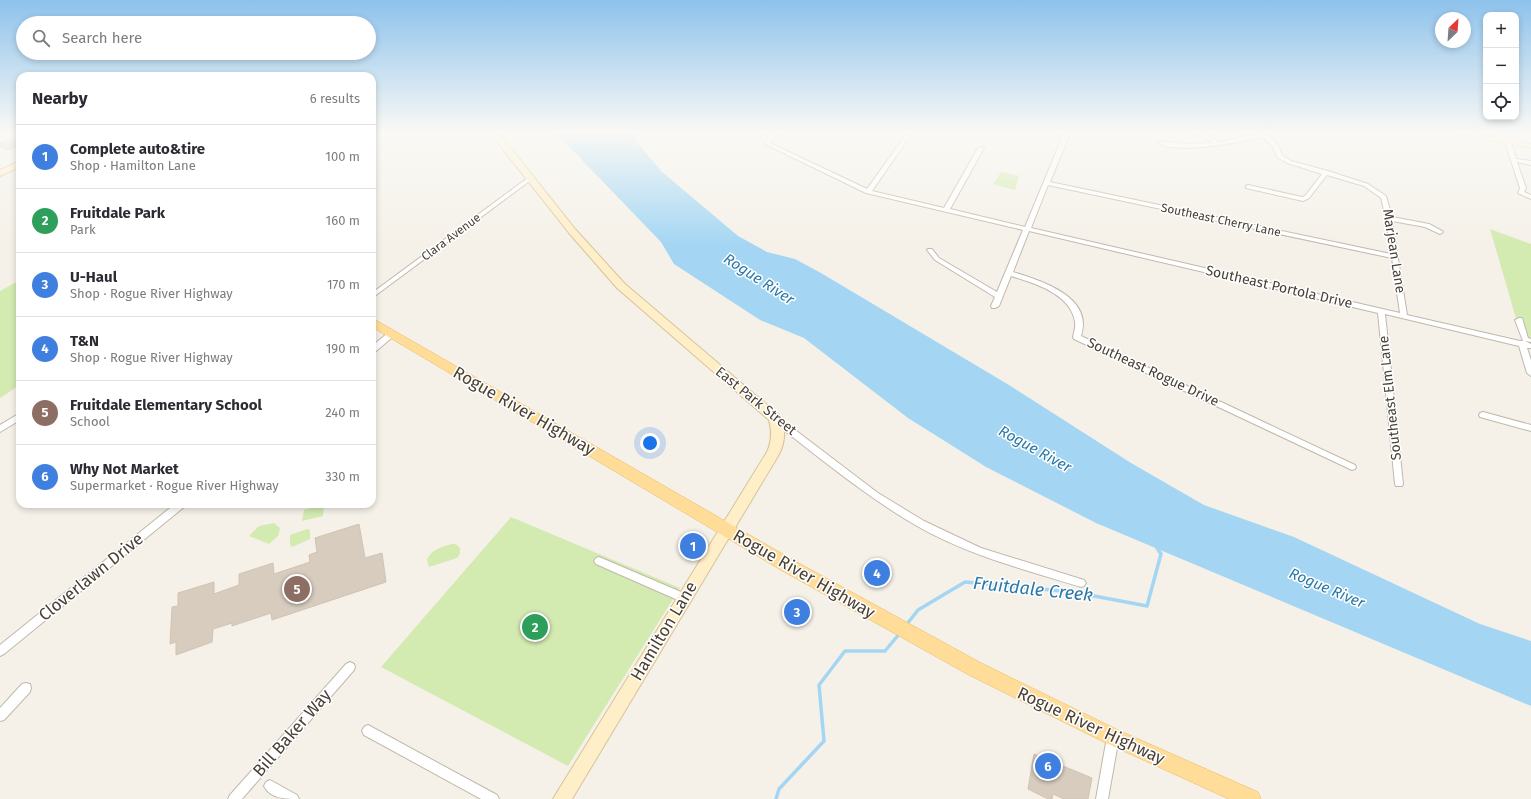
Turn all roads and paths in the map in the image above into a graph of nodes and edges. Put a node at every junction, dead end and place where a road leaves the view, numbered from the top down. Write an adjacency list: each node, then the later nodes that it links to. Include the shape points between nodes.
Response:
1 (523, 170): 9 (street, East Park Street)
2 (823, 170): 12 (street, Southeast Portola Drive)
3 (883, 170): 12 (street)
4 (968, 170): 14 (street)
5 (1052, 170): 10 (street)
6 (1318, 170): 8 (street, Marjean Lane)
7 (1517, 170): 13 (street, via 1523,188 1521,193)
8 (1326, 172): 11 (street, via 1303,199); 15 (street, Marjean Lane, via 1374,189 1384,197)
9 (529, 178): 21 (street, Clara Avenue); 33 (street, East Park Street, via 621,286)
10 (1047, 183): 16 (street); 19 (street, Southeast Cherry Lane)
11 (1248, 187)
12 (868, 192): 14 (street, Southeast Portola Drive)
13 (1531, 197)
14 (946, 210): 16 (street, Southeast Portola Drive)
15 (1389, 218): 17 (street, via 1427,225); 19 (street, Marjean Lane)
16 (1027, 229): 20 (street); 24 (street, Southeast Portola Drive)
17 (1440, 232)
18 (930, 250): 22 (street, via 937,259)
19 (1395, 257): 25 (street, Marjean Lane)
20 (1009, 273): 22 (street); 37 (street, Southeast Rogue Drive, via 1046,284 1071,304 1078,314 1080,328 1077,337)
21 (376, 293)
22 (998, 296): 23 (street)
23 (995, 306)
24 (1381, 311): 25 (street, Southeast Portola Drive); 38 (street, Southeast Elm Lane)
25 (1404, 316): 29 (street, Southeast Portola Drive)
26 (1519, 320): 29 (street)
27 (376, 324): 28 (main road, Rogue River Highway)
28 (392, 334): 30 (street); 40 (main road, Rogue River Highway)
29 (1527, 343): 31 (street)
30 (376, 347)
31 (1531, 373)
32 (1483, 415): 35 (street)
33 (775, 418): 40 (street, Hamilton Lane, via 778,436 773,453); 42 (street, East Park Street, via 875,495 921,524 978,551)
34 (16, 419): 36 (street)
35 (1531, 428)
36 (0, 429)
37 (1352, 467)
38 (1399, 484)
39 (177, 508): 44 (street, Cloverlawn Drive)
40 (726, 529): 43 (street, Hamilton Lane); 49 (main road, Rogue River Highway, via 974,670)
41 (598, 561): 43 (street)
42 (1081, 583)
43 (684, 598): 54 (street, Hamilton Lane)
44 (0, 651)
45 (350, 667): 51 (street, Bill Baker Way)
46 (26, 688): 47 (street)
47 (0, 716)
48 (368, 731): 53 (street)
49 (1113, 737): 55 (street); 56 (main road, Rogue River Highway)
50 (270, 786): 52 (street)
51 (234, 799)
52 (293, 799)
53 (493, 799)
54 (562, 799)
55 (1102, 799)
56 (1251, 799)

